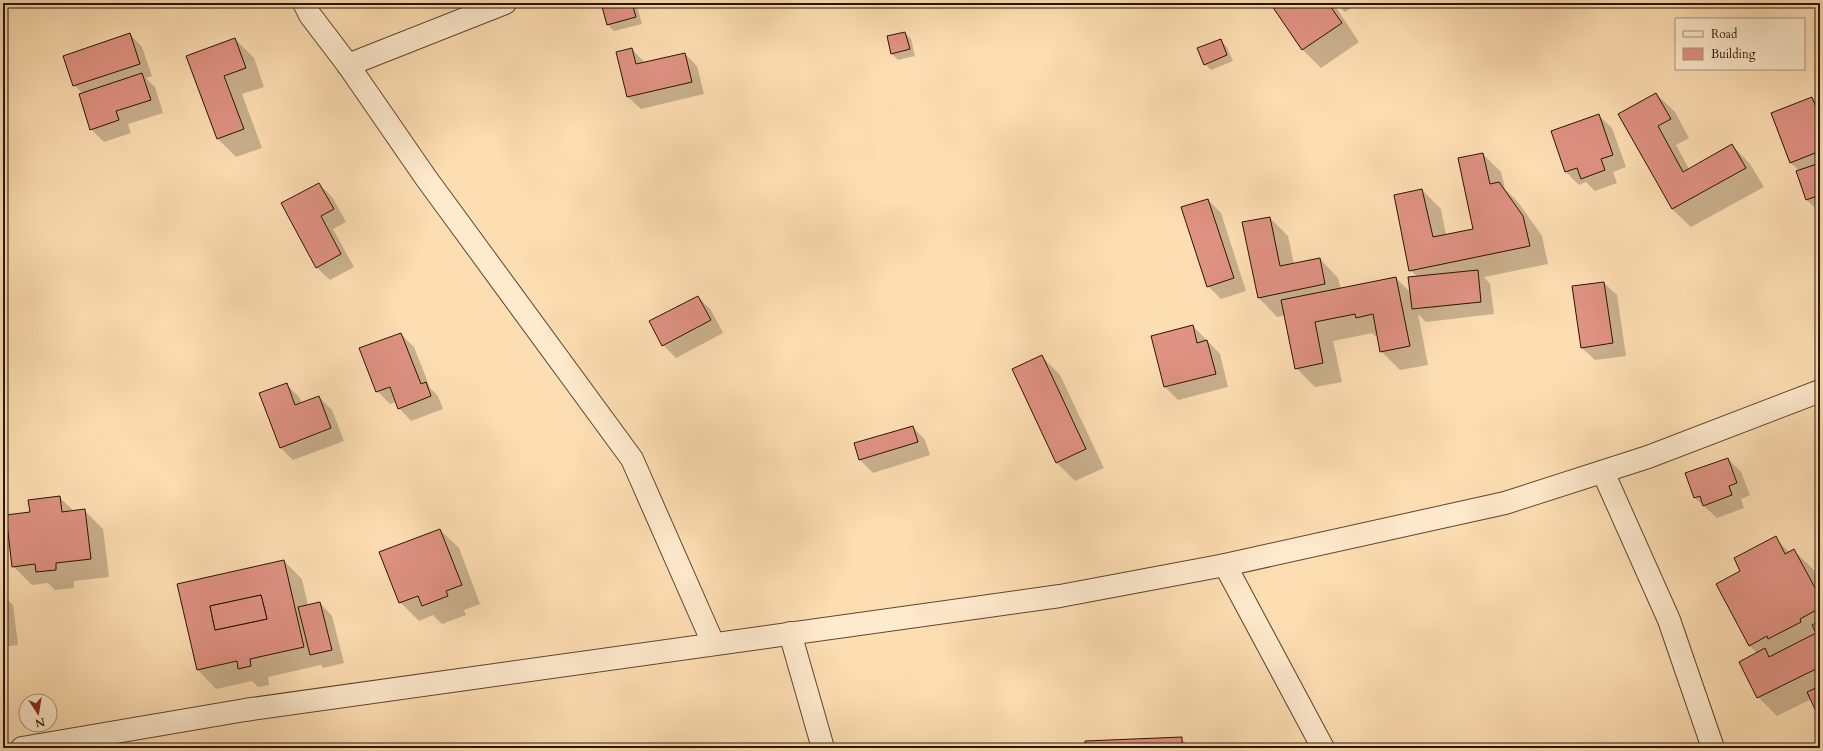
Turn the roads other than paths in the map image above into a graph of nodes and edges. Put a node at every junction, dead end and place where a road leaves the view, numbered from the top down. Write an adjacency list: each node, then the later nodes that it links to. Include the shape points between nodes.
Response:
1 (304, 3): 3 (street, via 310,15)
2 (505, 3): 3 (street)
3 (348, 65): 8 (street, via 426,178 632,459)
4 (1820, 390): 5 (street)
5 (1603, 472): 6 (street, via 1505,503); 12 (street, via 1669,620)
6 (1225, 565): 7 (street, via 1060,596); 11 (street)
7 (790, 632): 8 (street); 10 (street)
8 (713, 644): 9 (street, via 245,710)
9 (22, 748)
10 (823, 748)
11 (1323, 748)
12 (1713, 748)

